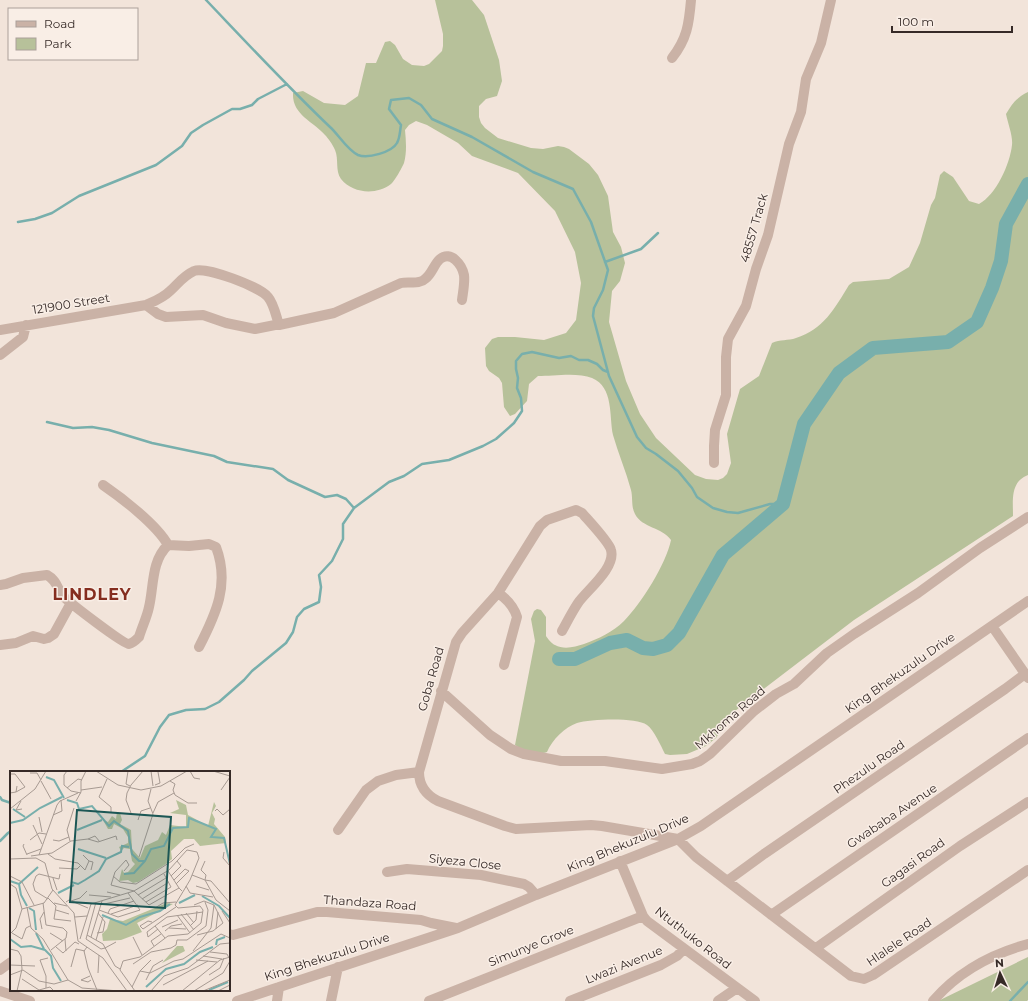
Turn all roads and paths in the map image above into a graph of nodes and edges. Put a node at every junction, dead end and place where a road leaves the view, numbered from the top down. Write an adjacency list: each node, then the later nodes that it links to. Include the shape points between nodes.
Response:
1 (691, 0): 3 (street, via 687,32)
2 (831, 0): 10 (street, 48557 Track, via 821,43 806,79 802,112 789,144 768,235 746,306 728,339 726,395 715,430)
3 (672, 58)
4 (462, 300): 7 (street, via 462,269 453,257 445,256 439,259 424,280 401,283 334,313)
5 (146, 305): 6 (street, 121900 Street); 7 (street, via 166,317 203,315 255,329); 7 (street, 121900 Street, via 163,297 192,272 213,272 257,288 268,296)
6 (26, 324): 8 (street, 121900 Street); 9 (street, via 23,337)
7 (279, 326)
8 (0, 330)
9 (0, 356)
10 (714, 463)
11 (103, 485): 13 (street, via 161,534)
12 (1028, 517): 24 (street, Mkhoma Road, via 827,653 796,682 766,701 710,754 684,767 662,769 605,761 561,761 524,754 490,735)
13 (168, 545): 17 (street, via 162,550 156,563 149,606 136,640 129,644 116,638); 21 (street, via 209,544 216,547 222,588 213,618)
14 (0, 584): 17 (street, via 47,575 54,581 64,598)
15 (498, 593): 19 (street, Goba Road, via 542,524 574,510 580,512 610,548 611,558 602,575 578,603); 22 (street, via 512,607 517,618); 24 (street, Goba Road, via 456,642)
16 (1028, 601): 18 (street, King Bhekuzulu Drive)
17 (71, 603): 20 (street, via 54,634 48,638 33,636 16,643)
18 (992, 626): 23 (street); 29 (street, King Bhekuzulu Drive, via 707,822)
19 (562, 631)
20 (0, 645)
21 (199, 647)
22 (504, 665)
23 (1027, 676): 33 (street, Phezulu Road)
24 (441, 691): 26 (street, Goba Road)
25 (1028, 738): 35 (street, Gwababa Avenue)
26 (419, 772): 28 (street, via 396,775 378,781 366,790); 29 (street, via 423,788 435,800 510,828 521,830 597,825)
27 (1028, 802): 40 (street, Gagasi Road, via 960,846)
28 (338, 830)
29 (678, 839): 30 (street, King Bhekuzulu Drive); 33 (street, Hlalele Road)
30 (620, 861): 34 (street, King Bhekuzulu Drive); 36 (street, Ntuthuko Road)
31 (1028, 870): 40 (street, Hlalele Road, via 869,978 851,976)
32 (387, 872): 34 (street, Siyeza Close, via 407,870 482,875 524,884)
33 (727, 881): 35 (street, Hlalele Road)
34 (536, 895): 37 (street, King Bhekuzulu Drive)
35 (771, 914): 40 (street, Hlalele Road)
36 (643, 916): 41 (street, Ntuthuko Road); 52 (street, Simunye Grove)
37 (458, 928): 38 (street, Thandaza Road, via 421,920 317,912); 43 (street, King Bhekuzulu Drive)
38 (231, 935)
39 (1028, 944): 56 (street, via 998,954 963,973)
40 (816, 948)
41 (684, 949): 46 (street, Ntuthuko Road); 53 (street, Lwazi Avenue, via 661,965)
42 (10, 963): 44 (street)
43 (338, 967): 45 (street, King Bhekuzulu Drive); 51 (street)
44 (0, 970)
45 (279, 986): 49 (street, King Bhekuzulu Drive); 50 (street)
46 (737, 988): 54 (street); 55 (street, Ntuthuko Road)
47 (4, 990): 48 (street)
48 (30, 1001)
49 (237, 1001)
50 (277, 1001)
51 (331, 1001)
52 (429, 1001)
53 (570, 1001)
54 (718, 1001)
55 (754, 1001)
56 (933, 1001)

